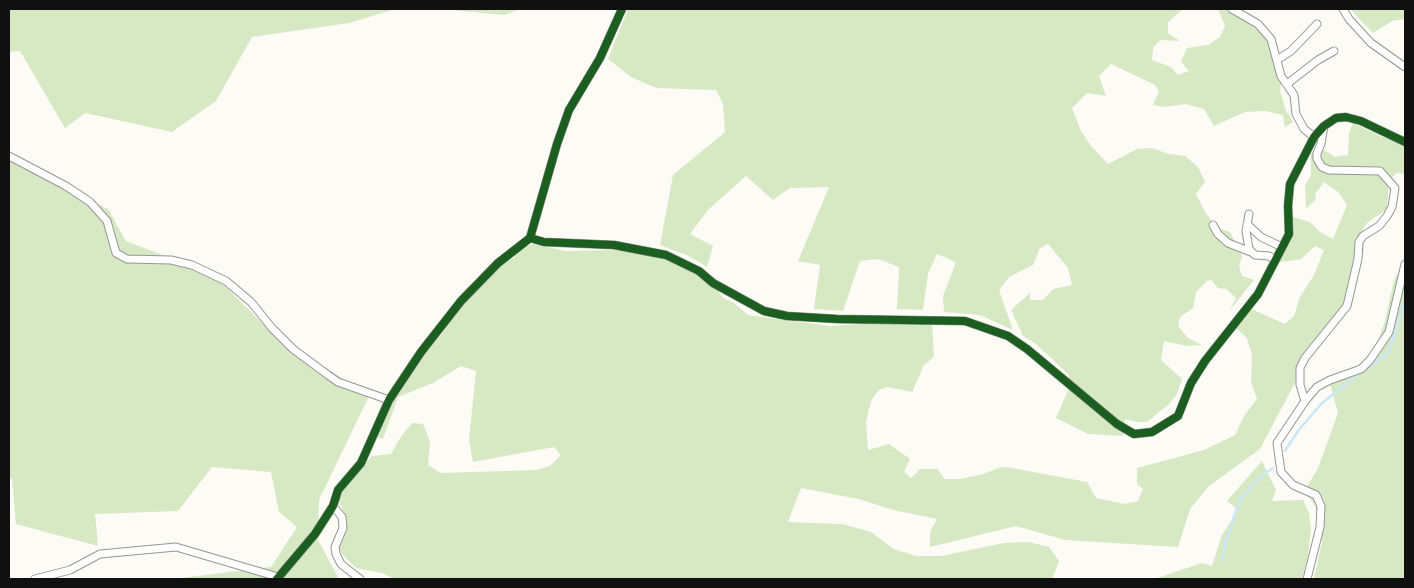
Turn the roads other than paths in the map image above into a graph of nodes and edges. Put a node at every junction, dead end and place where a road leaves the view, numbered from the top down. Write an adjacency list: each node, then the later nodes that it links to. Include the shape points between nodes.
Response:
1 (622, 9): 16 (street, via 600,58 569,110)
2 (1232, 9): 6 (street, via 1266,32)
3 (1343, 9): 7 (street, via 1348,19 1371,42)
4 (1318, 24): 6 (street)
5 (1334, 52): 8 (street)
6 (1277, 60): 8 (street)
7 (1405, 67)
8 (1287, 84): 10 (street, via 1294,95 1300,122)
9 (1324, 126): 10 (street); 11 (street, via 1336,118 1346,117); 22 (street, via 1317,153 1322,167 1329,170 1380,171 1395,188 1388,216 1359,242 1346,306 1300,368 1300,385)
10 (1314, 137): 17 (street, via 1290,184 1289,234)
11 (1405, 142)
12 (9, 156): 21 (street, via 90,202 107,222 116,253 127,259 171,260 192,265 226,281 251,302 293,349 328,375 338,382)
13 (1249, 214): 15 (street)
14 (1213, 224): 18 (street, via 1228,243)
15 (1247, 224): 17 (street, via 1261,237); 18 (street)
16 (530, 238): 19 (street, via 544,242 614,245 666,255 700,271 713,283 764,311 787,316 837,320 965,321 1008,336 1099,411 1134,434 1152,432 1178,416 1191,383 1258,294); 21 (street, via 498,263 461,301 421,352)
17 (1282, 247): 19 (street)
18 (1251, 252): 19 (street)
19 (1275, 260)
20 (1405, 264): 22 (street, via 1390,332 1370,360 1361,369 1317,387)
21 (390, 400): 23 (street, via 361,464 338,490)
22 (1305, 400): 27 (street, via 1277,443 1281,472 1293,485 1316,495 1321,506 1320,527)
23 (333, 506): 24 (street, via 315,534); 26 (street, via 342,517 343,528 335,547 336,554 341,564)
24 (278, 578): 25 (street, via 176,547 100,554 70,570)
25 (35, 579)
26 (360, 579)
27 (1307, 579)

